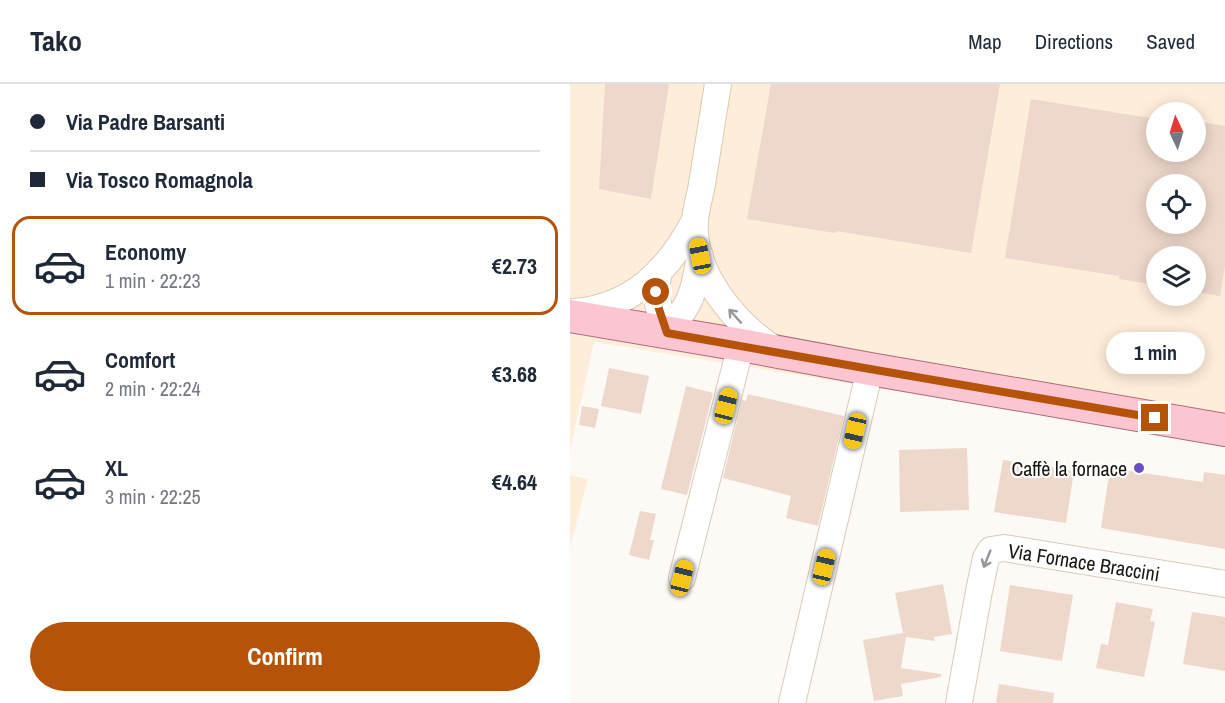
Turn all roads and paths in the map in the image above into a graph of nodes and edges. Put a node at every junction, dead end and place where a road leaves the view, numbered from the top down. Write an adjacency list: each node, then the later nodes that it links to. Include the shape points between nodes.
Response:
1 (718, 84): 2 (street)
2 (695, 220): 3 (street); 4 (street)
3 (700, 256): 6 (street, via 689,302); 8 (street, one-way to 3, via 749,331 729,309 714,288)
4 (659, 271): 5 (street, via 624,299 604,308); 6 (street, via 656,292)
5 (570, 314): 6 (main road)
6 (667, 333): 7 (main road)
7 (741, 345): 8 (main road); 11 (street)
8 (780, 353): 9 (main road)
9 (870, 369): 10 (main road); 13 (street)
10 (1225, 430)
11 (682, 578)
12 (1225, 584): 14 (street, Via Fornace Braccini, one-way to 14, via 991,550 979,591)
13 (792, 703)
14 (959, 703)

